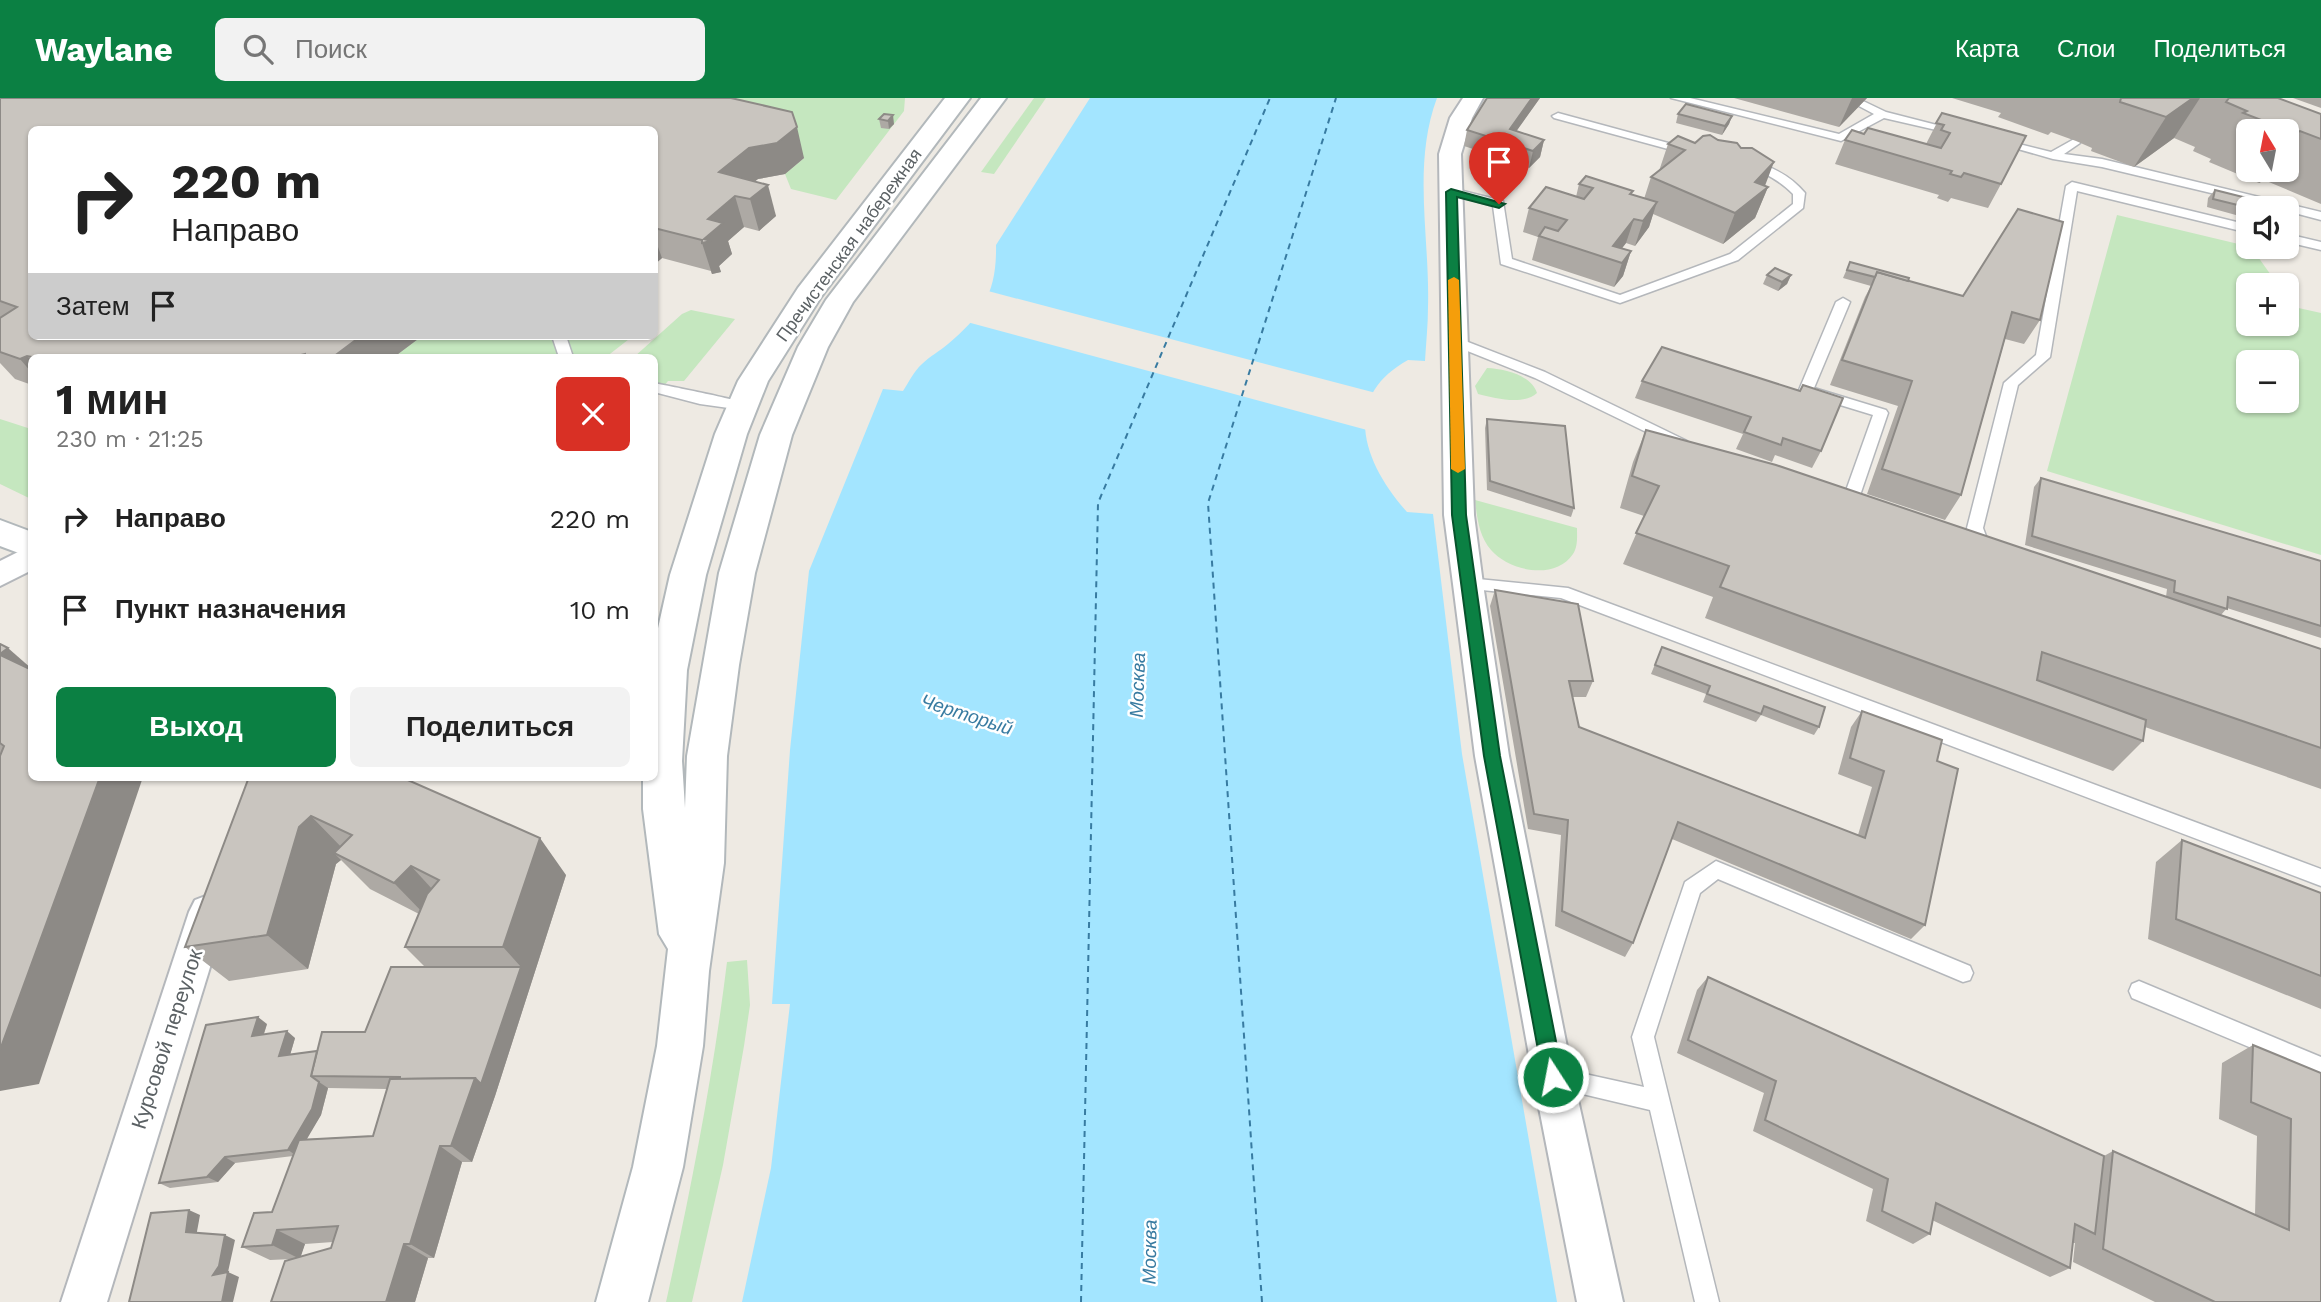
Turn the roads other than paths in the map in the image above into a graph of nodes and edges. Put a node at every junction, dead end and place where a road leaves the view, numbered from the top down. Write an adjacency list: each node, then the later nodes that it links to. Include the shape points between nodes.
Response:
1 (958, 98): 22 (main road, Пречистенская набережная, via 808,294)
2 (994, 98): 31 (main road, Пречистенская набережная, via 841,300 796,385 776,435 737,573)
3 (1474, 98): 14 (street, via 1453,137)
4 (1676, 98): 6 (lane, via 1841,138)
5 (1861, 103): 6 (lane)
6 (1882, 114): 8 (lane)
7 (1558, 116): 11 (lane)
8 (1976, 136)
9 (1989, 139): 12 (lane)
10 (2076, 141): 12 (lane)
11 (1708, 155)
12 (2053, 156): 15 (lane, via 2102,163)
13 (1735, 161): 14 (lane, via 1763,167 1788,181 1799,193 1799,205 1734,257 1620,299 1506,261 1499,204)
14 (1451, 192): 20 (street)
15 (2321, 216)
16 (2236, 226): 28 (lane, via 2072,186 2043,357 2011,383 1975,528 1981,550 1995,566)
17 (2299, 241): 18 (lane)
18 (2321, 246)
19 (1843, 302): 24 (lane, via 1806,390 1881,413)
20 (1455, 341): 23 (lane, via 1540,375); 30 (street, via 1459,515)
21 (658, 388): 22 (lane)
22 (743, 405): 32 (main road, Пречистенская набережная, via 688,575 668,670)
23 (1693, 449)
24 (1845, 516)
25 (0, 532): 26 (main road)
26 (28, 544)
27 (28, 558): 29 (street)
28 (1970, 558)
29 (0, 575)
30 (1468, 584): 33 (lane, via 1562,592); 39 (street, via 1492,756)
31 (706, 756): 32 (main road); 35 (main road, Пречистенская набережная, via 703,863)
32 (658, 761): 35 (main road, Пречистенская набережная)
33 (2321, 878)
34 (218, 879): 41 (street, Курсовой переулок)
35 (687, 971): 42 (main road, Пречистенская набережная, via 680,1046 658,1167)
36 (1963, 973): 40 (lane, via 1716,869 1692,888 1643,1037)
37 (2138, 991): 38 (lane)
38 (2321, 1066)
39 (1553, 1077): 40 (lane); 43 (street)
40 (1659, 1101): 44 (lane)
41 (84, 1302)
42 (622, 1302)
43 (1600, 1302)
44 (1707, 1302)

